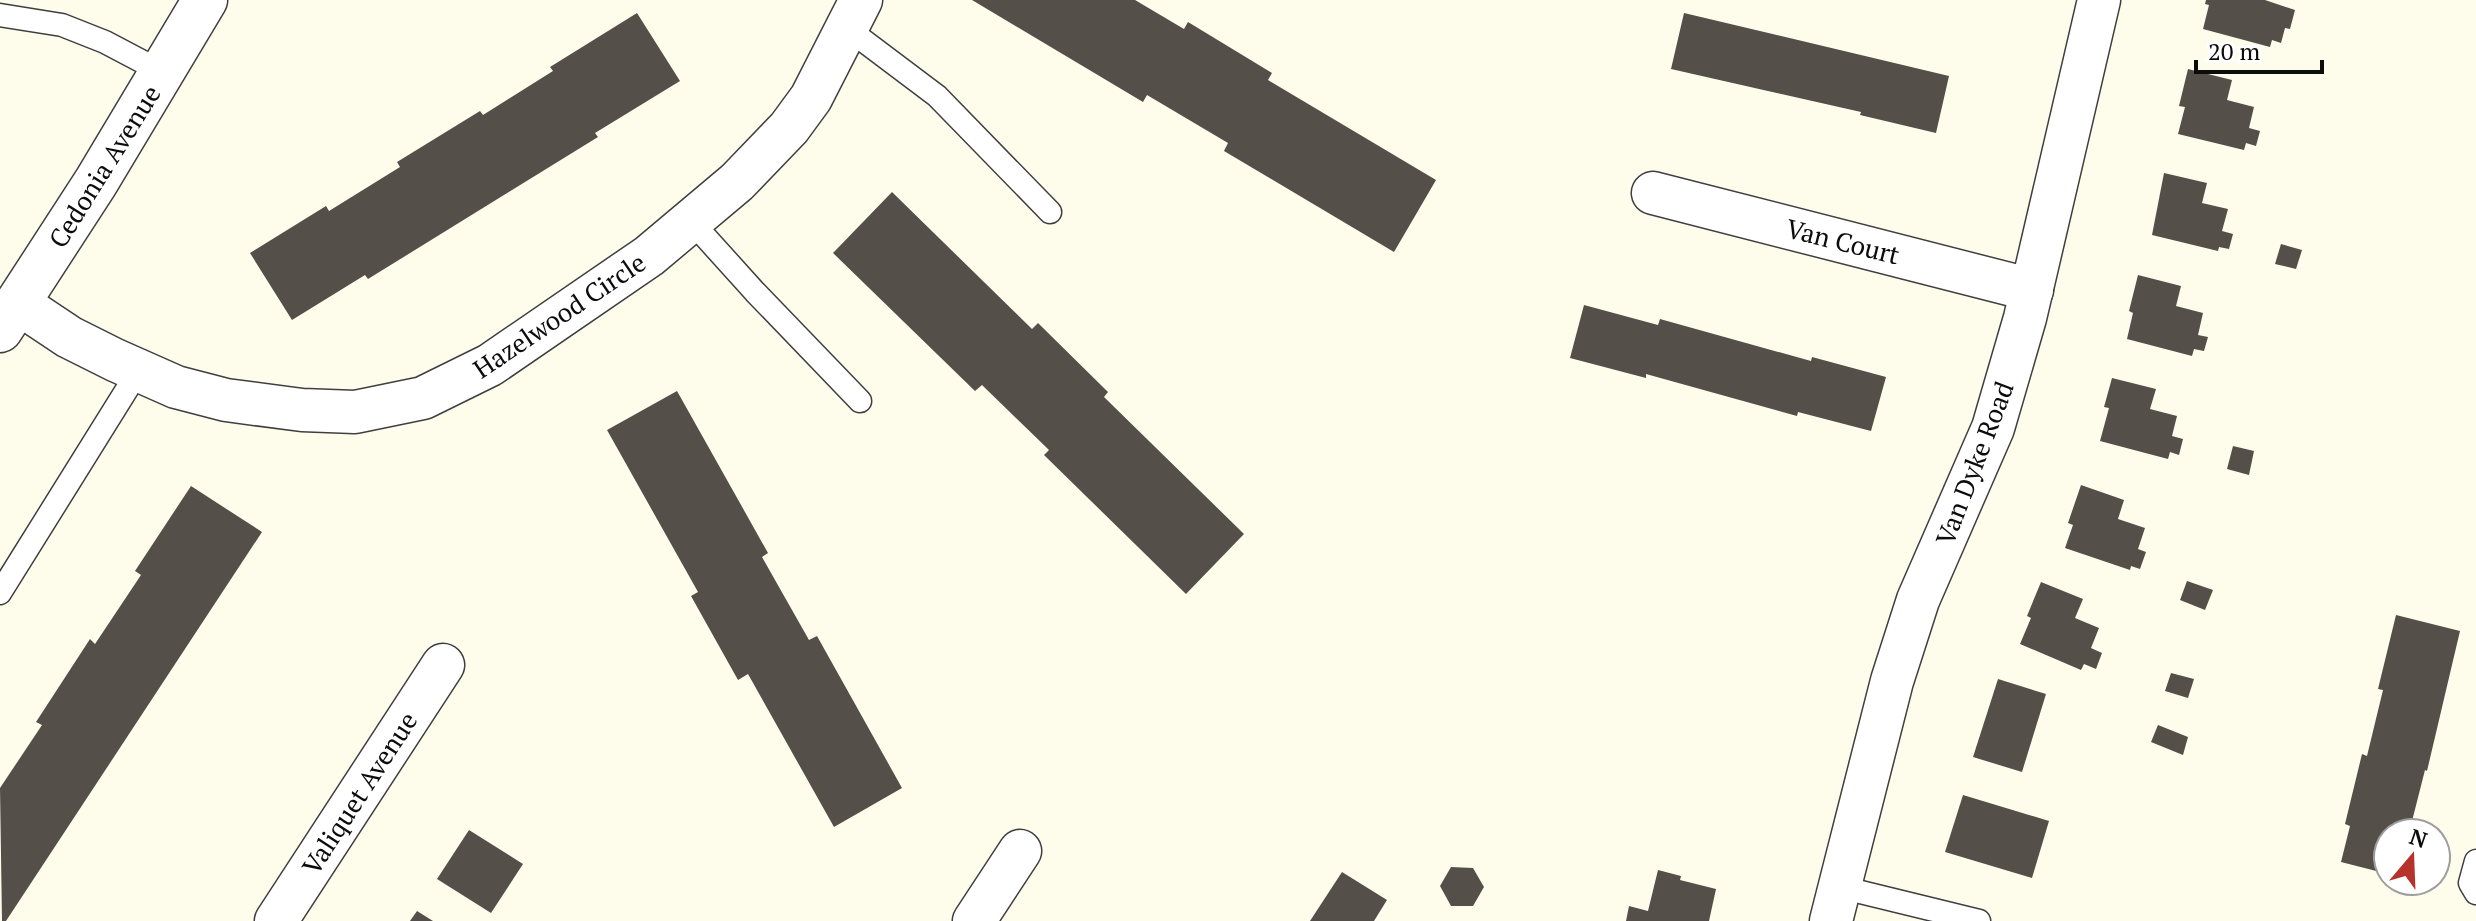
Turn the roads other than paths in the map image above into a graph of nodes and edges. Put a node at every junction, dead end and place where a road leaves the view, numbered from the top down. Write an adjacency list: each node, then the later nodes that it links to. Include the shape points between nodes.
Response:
1 (205, 0): 5 (street, Cedonia Avenue)
2 (2099, 0): 9 (street, Van Dyke Road)
3 (0, 15): 5 (lane, via 62,25)
4 (854, 15): 7 (lane); 8 (street, Hazelwood Circle, via 811,98 789,128)
5 (162, 72): 10 (street, Cedonia Avenue)
6 (1653, 193): 9 (street, Van Court)
7 (1050, 212)
8 (691, 221): 11 (street, Hazelwood Circle, via 490,365 423,398 355,412 302,410 226,400 176,387); 12 (lane)
9 (2032, 290): 18 (street, Van Dyke Road, via 1993,428 1914,614 1892,681)
10 (9, 316): 11 (street, Hazelwood Circle)
11 (139, 370): 13 (lane)
12 (860, 401)
13 (0, 593)
14 (443, 665): 19 (street, Valiquet Avenue)
15 (1020, 851): 20 (street)
16 (2476, 861): 17 (lane, via 2470,883)
17 (2476, 893)
18 (1836, 904): 21 (lane)
19 (276, 921)
20 (974, 921)
21 (1979, 921)

